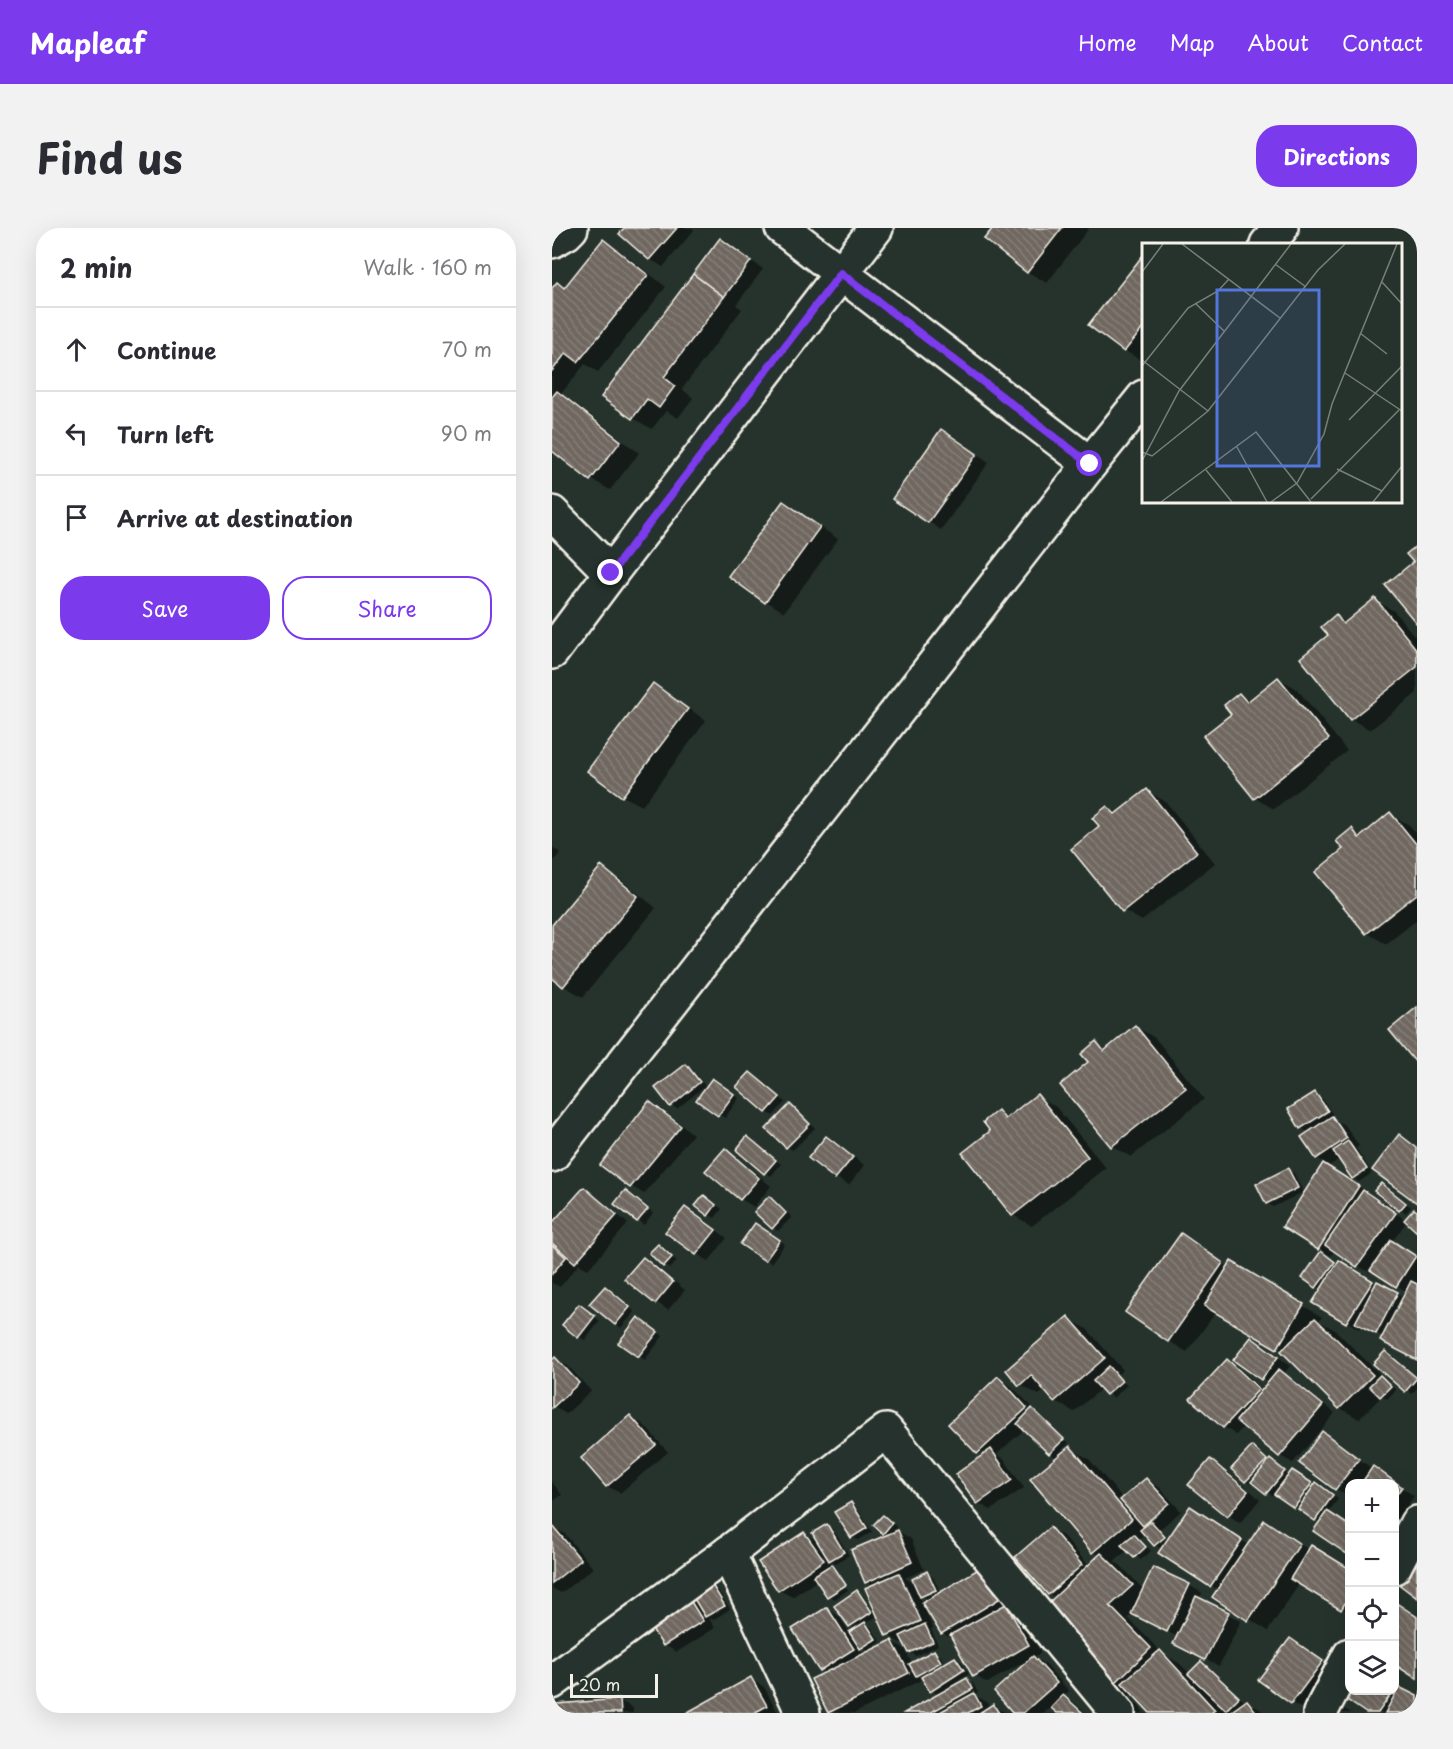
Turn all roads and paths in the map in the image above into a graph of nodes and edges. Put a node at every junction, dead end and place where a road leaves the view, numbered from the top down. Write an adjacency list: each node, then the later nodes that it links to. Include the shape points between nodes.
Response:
1 (571, 228): 5 (street)
2 (782, 228): 7 (street)
3 (876, 228): 7 (street)
4 (1281, 228): 6 (street)
5 (552, 240)
6 (1268, 243)
7 (841, 273): 9 (street); 11 (street)
8 (1142, 399): 9 (street)
9 (1090, 464): 13 (street)
10 (552, 513): 11 (street)
11 (611, 573): 12 (street)
12 (552, 652)
13 (552, 1155)
14 (1417, 1523): 16 (street)
15 (728, 1553): 18 (street); 19 (street); 20 (street, via 886,1431)
16 (1399, 1559)
17 (1345, 1665): 21 (street)
18 (552, 1682)
19 (803, 1713)
20 (1118, 1713)
21 (1320, 1713)

